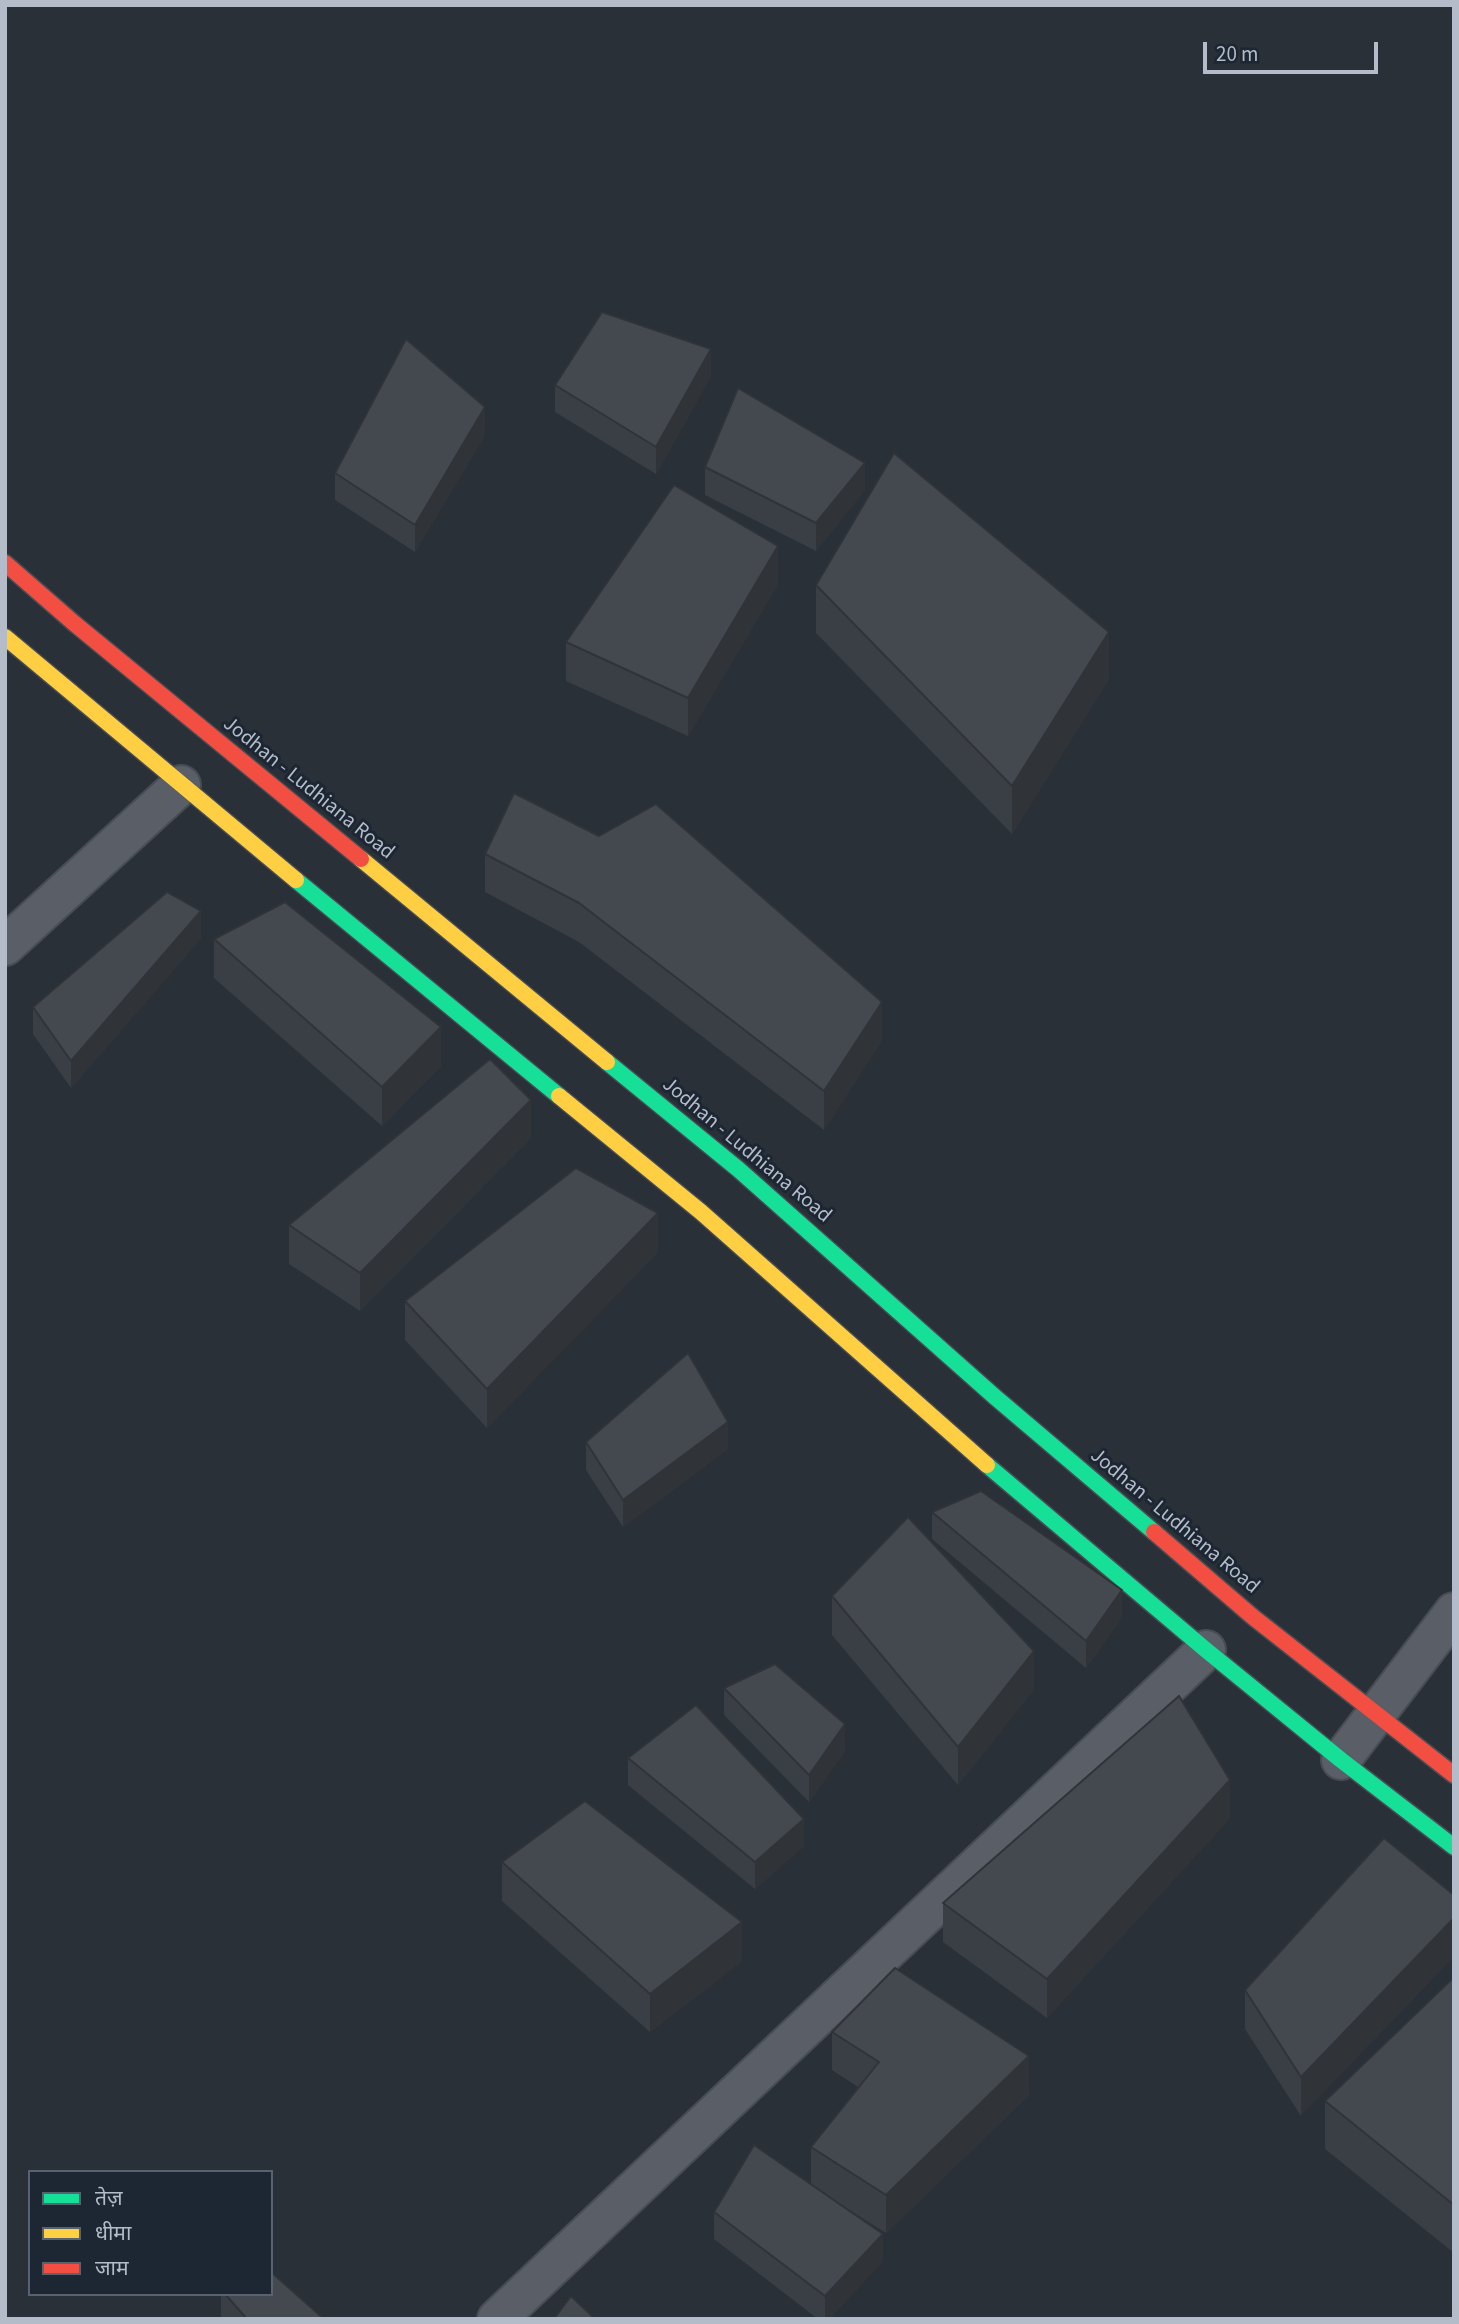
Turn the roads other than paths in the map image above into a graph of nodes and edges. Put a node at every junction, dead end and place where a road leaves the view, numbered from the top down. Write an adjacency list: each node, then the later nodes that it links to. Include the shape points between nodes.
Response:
1 (5, 564): 7 (street, Jodhan - Ludhiana Road, via 738,1169 1005,1406)
2 (5, 637): 3 (street)
3 (181, 785): 4 (street); 6 (street, via 702,1212 957,1440)
4 (5, 946)
5 (1454, 1612): 7 (street)
6 (1206, 1650): 8 (street); 11 (street)
7 (1376, 1715): 8 (street); 9 (street, Jodhan - Ludhiana Road)
8 (1341, 1760): 10 (street)
9 (1454, 1775)
10 (1454, 1847)
11 (496, 2319)

